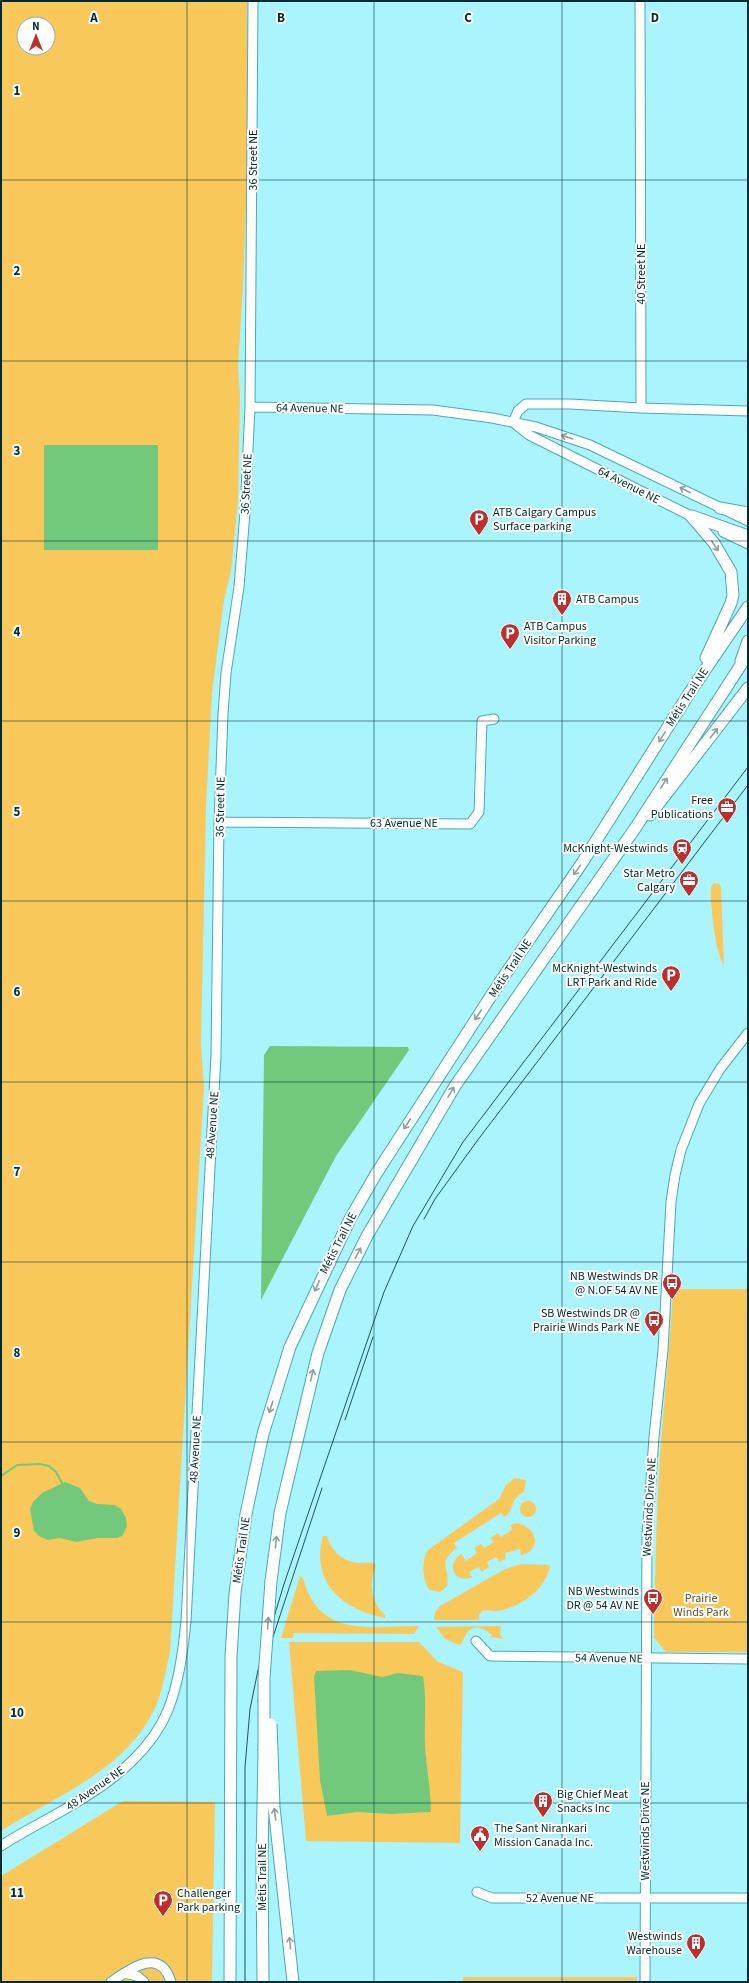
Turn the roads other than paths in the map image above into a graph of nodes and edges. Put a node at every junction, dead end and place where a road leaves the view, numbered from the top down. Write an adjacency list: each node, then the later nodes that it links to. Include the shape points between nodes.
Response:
1 (253, 1): 3 (street, 36 Street NE)
2 (640, 1): 4 (street, 40 Street NE)
3 (250, 407): 6 (street, 64 Avenue NE, via 433,410); 20 (street, 36 Street NE, via 246,512 239,587 226,673)
4 (641, 408): 5 (street); 6 (street, via 526,404 518,411)
5 (748, 410)
6 (513, 422): 7 (street, 64 Avenue NE, one-way to 6, via 590,445); 9 (street, 64 Avenue NE, via 529,435)
7 (720, 508): 8 (main road); 10 (street, 64 Avenue NE)
8 (748, 513)
9 (691, 516): 11 (main road); 12 (street, 64 Avenue NE); 18 (main road, one-way to 18, via 714,543 732,572 733,595 728,613)
10 (748, 521)
11 (748, 536)
12 (748, 544)
13 (748, 607): 18 (main road, Métis Trail NE)
14 (748, 641): 16 (main road)
15 (748, 654): 16 (main road, Métis Trail NE)
16 (740, 665): 21 (main road, Métis Trail NE, one-way to 16)
17 (748, 688): 21 (main road, one-way to 17, via 654,812)
18 (690, 692): 32 (main road, Métis Trail NE, one-way to 32, via 582,864 500,982 376,1174 350,1219 290,1347 263,1434 246,1514 234,1593 231,1656)
19 (494, 719): 20 (street, 63 Avenue NE, via 482,721 479,812 470,824)
20 (219, 822): 22 (street, 36 Street NE)
21 (636, 827): 27 (main road, Métis Trail NE, one-way to 21, bridge, via 265,1662 271,1581 280,1513 318,1353 340,1290 367,1236 455,1086)
22 (217, 966): 28 (street, 48 Avenue NE, via 216,1055 183,1656 168,1711 138,1754 117,1775 86,1797)
23 (748, 1033): 25 (street, Westwinds Drive NE, via 705,1092 687,1132 674,1175 663,1350 647,1537)
24 (476, 1641): 25 (street, 54 Avenue NE, via 490,1656)
25 (645, 1659): 26 (street, 54 Avenue NE); 30 (street, Westwinds Drive NE)
26 (748, 1659)
27 (268, 1751): 39 (main road, Métis Trail NE, via 262,1859); 40 (main road, one-way to 27)
28 (1, 1846)
29 (476, 1892): 30 (street, 52 Avenue NE, via 492,1898)
30 (644, 1898): 31 (street, Westwinds Drive NE); 41 (street)
31 (748, 1898)
32 (229, 1948): 37 (main road); 38 (main road, Métis Trail NE)
33 (124, 1973): 34 (street); 35 (street, via 137,1976); 36 (street, via 144,1963 153,1963 162,1967)
34 (111, 1982)
35 (144, 1982)
36 (171, 1982)
37 (226, 1982)
38 (230, 1982)
39 (263, 1982)
40 (293, 1982)
41 (645, 1982)

